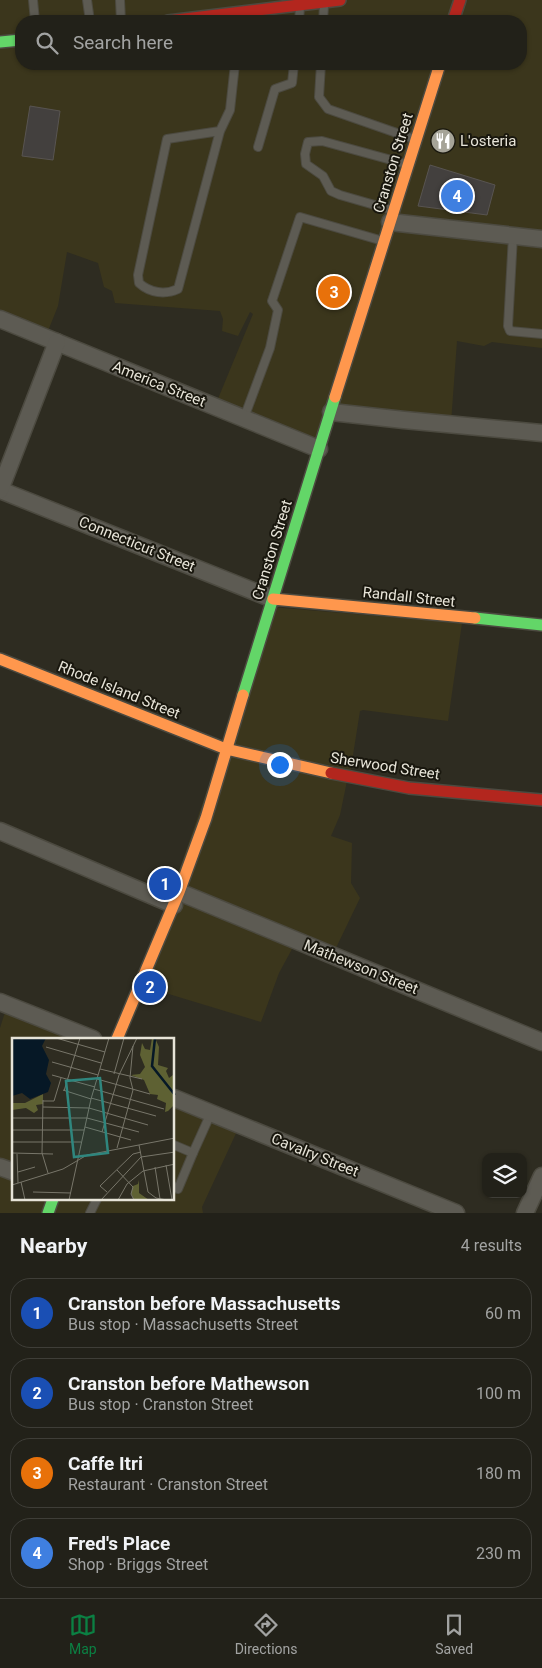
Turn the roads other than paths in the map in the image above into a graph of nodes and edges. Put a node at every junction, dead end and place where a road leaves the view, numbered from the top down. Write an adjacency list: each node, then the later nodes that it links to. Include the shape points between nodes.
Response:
1 (33, 0): 8 (lane)
2 (87, 0): 9 (lane)
3 (120, 0): 10 (lane)
4 (340, 0): 6 (main road)
5 (460, 0): 14 (main road)
6 (324, 2): 7 (main road); 13 (lane)
7 (300, 6): 11 (main road, via 271,12 239,9); 12 (lane)
8 (34, 15)
9 (89, 15)
10 (121, 15)
11 (215, 15)
12 (299, 15)
13 (323, 15)
14 (455, 15)
15 (15, 41): 16 (main road)
16 (0, 42)
17 (234, 70): 21 (lane, via 230,110)
18 (293, 70): 23 (lane, via 292,83 275,89)
19 (320, 70): 22 (lane, via 319,98 328,109)
20 (438, 70): 22 (main road, Cranston Street)
21 (220, 130): 21 (lane, via 178,289 171,293 146,289 139,283 138,275 167,139)
22 (416, 140): 24 (main road, Cranston Street)
23 (258, 147)
24 (408, 165): 25 (main road, Cranston Street); 25 (lane, via 322,141 308,142 306,164 323,176 331,191)
25 (392, 217): 26 (street); 28 (main road, Cranston Street)
26 (513, 236): 27 (street); 30 (lane, via 508,326 510,331)
27 (542, 239)
28 (384, 241): 32 (main road, Cranston Street); 33 (lane, via 300,216 272,301 278,310 270,348)
29 (0, 319): 31 (street, America Street)
30 (542, 334)
31 (57, 342): 33 (street, America Street); 36 (street)
32 (331, 412): 34 (street); 35 (main road, Cranston Street)
33 (244, 418): 35 (street, America Street)
34 (542, 433)
35 (319, 449): 37 (main road, Cranston Street)
36 (0, 490): 37 (street, Connecticut Street)
37 (273, 599): 38 (main road, Randall Street); 40 (main road, Cranston Street)
38 (542, 625)
39 (0, 659): 40 (main road, Rhode Island Street)
40 (226, 749): 41 (main road, Sherwood Street, via 409,788); 43 (main road, Cranston Street, via 206,818)
41 (542, 800)
42 (0, 831): 43 (street, Mathewson Street)
43 (177, 898): 46 (main road, Cranston Street); 47 (street, Mathewson Street)
44 (0, 1002): 45 (street)
45 (90, 1038)
46 (117, 1038)
47 (542, 1042)
48 (175, 1098): 49 (street, Cavalry Street)
49 (211, 1113): 51 (lane); 60 (street, Cavalry Street)
50 (175, 1145): 51 (lane)
51 (193, 1152): 55 (lane, via 178,1189)
52 (0, 1167): 53 (street)
53 (12, 1171)
54 (542, 1176): 61 (street)
55 (175, 1188)
56 (53, 1200): 58 (main road)
57 (96, 1200): 59 (lane)
58 (48, 1213)
59 (90, 1213)
60 (456, 1213)
61 (525, 1213)

